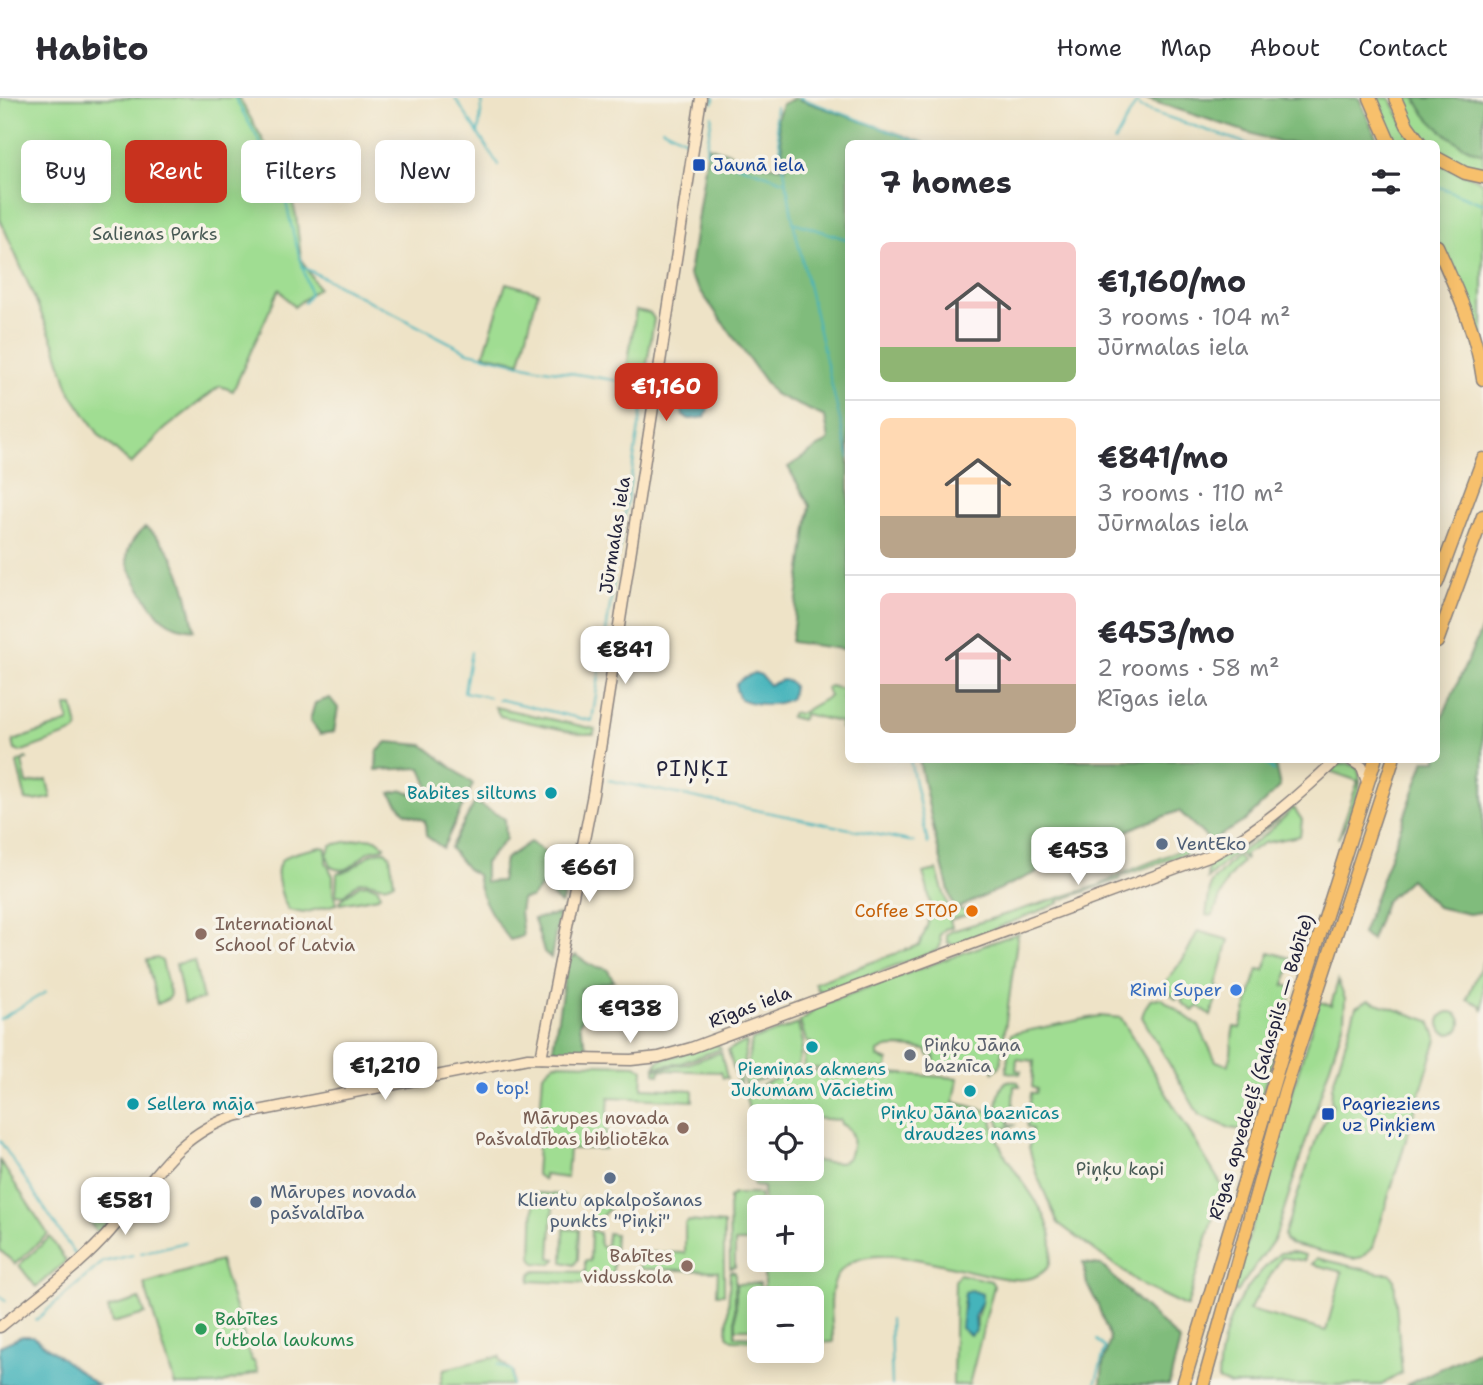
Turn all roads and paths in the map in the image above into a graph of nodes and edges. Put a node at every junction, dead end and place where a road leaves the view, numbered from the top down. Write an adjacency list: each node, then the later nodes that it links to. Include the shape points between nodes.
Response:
1 (701, 98): 19 (main road, Jūrmalas iela, via 589,819)
2 (1370, 98): 4 (highway)
3 (1395, 98): 5 (highway)
4 (1388, 140)
5 (1417, 140)
6 (1440, 160): 7 (highway)
7 (1483, 177)
8 (1440, 253): 9 (highway, via 1466,315)
9 (1483, 379)
10 (1483, 459): 12 (highway)
11 (1483, 516): 13 (highway)
12 (1440, 575)
13 (1440, 634)
14 (1332, 763): 19 (main road, Rīgas iela, via 1246,836 1214,854 679,1052 631,1060)
15 (1356, 763): 18 (main road)
16 (1374, 763): 18 (highway, Rīgas apvedceļš (Salaspils — Babīte))
17 (1392, 763): 22 (highway, Rīgas apvedceļš (Salaspils — Babīte), via 1285,1090)
18 (1367, 782): 21 (highway, Rīgas apvedceļš (Salaspils — Babīte))
19 (541, 1058): 20 (main road, Rīgas iela, via 451,1072 216,1123 180,1146 101,1241)
20 (0, 1327)
21 (1183, 1385)
22 (1203, 1385)

